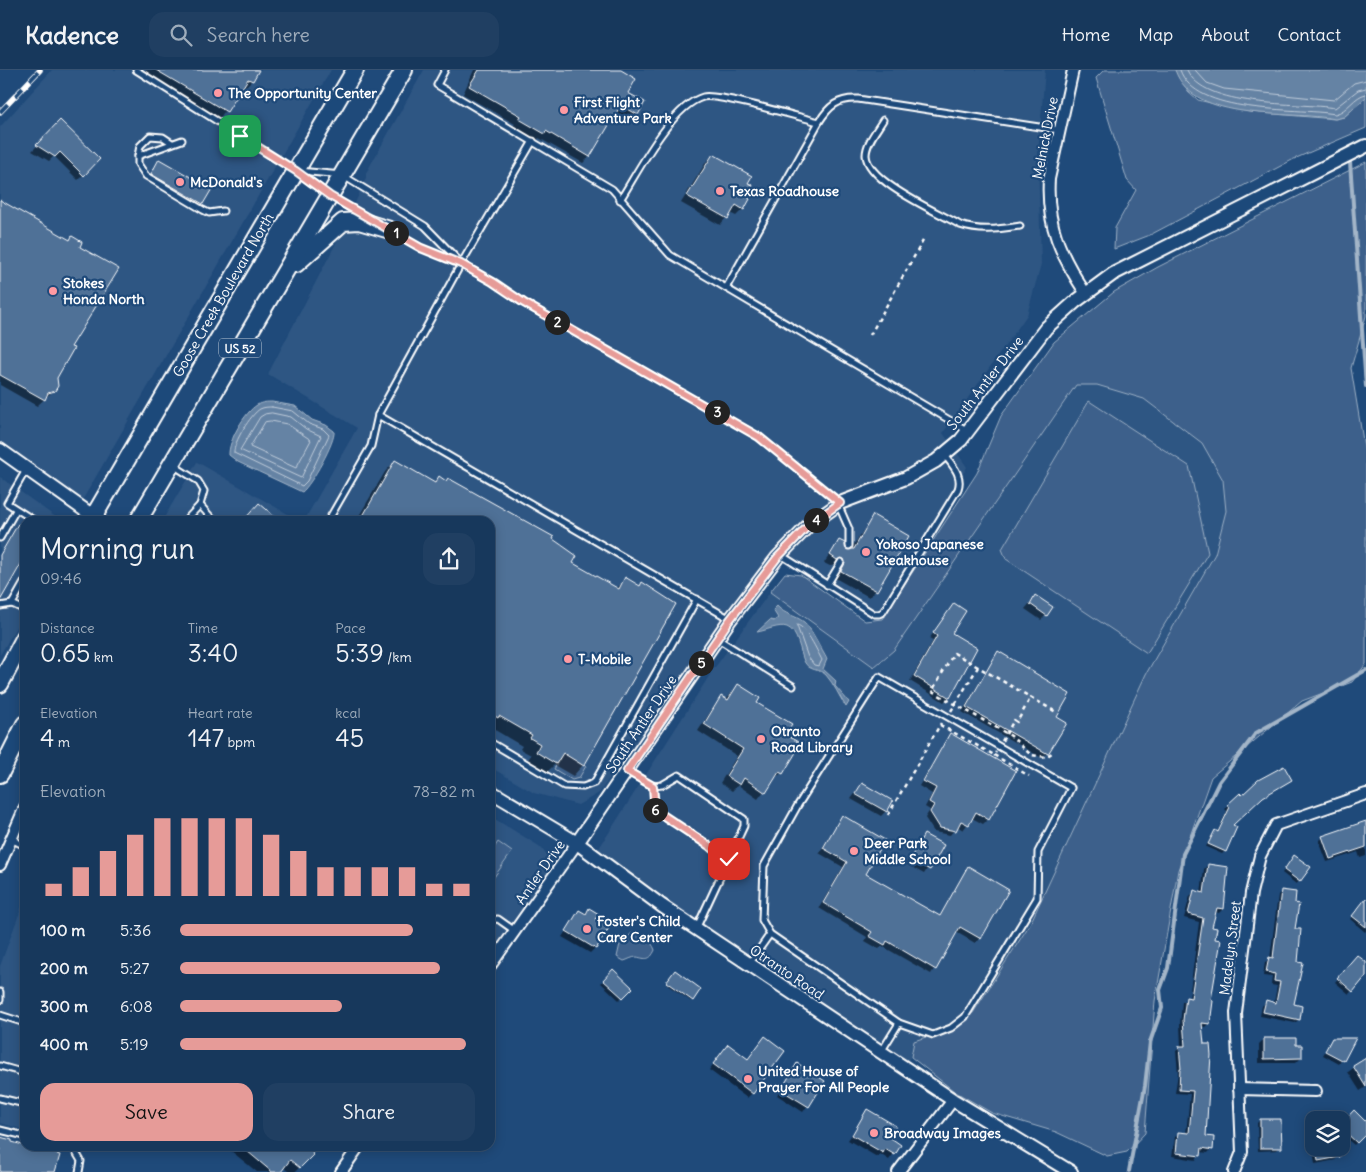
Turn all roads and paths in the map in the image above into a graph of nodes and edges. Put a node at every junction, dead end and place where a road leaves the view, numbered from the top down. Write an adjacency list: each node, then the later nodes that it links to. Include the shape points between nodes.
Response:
1 (136, 70): 14 (lane)
2 (355, 70): 14 (highway, Goose Creek Boulevard North / US 52)
3 (404, 70): 15 (highway, US 52)
4 (445, 70): 10 (lane, via 437,85)
5 (1073, 70): 8 (street, Melnick Drive)
6 (883, 120): 19 (lane, via 869,142 866,154 869,167 881,180 966,227 990,230)
7 (819, 122): 8 (lane, via 835,103 851,99); 17 (lane, via 705,96 693,102 664,131); 24 (lane)
8 (1060, 130): 25 (street, Melnick Drive, via 1049,179 1051,218 1056,242)
9 (182, 140): 11 (lane)
10 (533, 141): 17 (lane, via 612,189); 22 (lane)
11 (172, 143): 13 (lane); 13 (lane, via 163,137 150,136 140,146)
12 (1366, 146): 25 (street, South Antler Drive, via 1113,274)
13 (138, 156): 18 (lane, via 138,164 146,176 209,213)
14 (296, 171): 15 (lane); 16 (lane); 38 (highway, Goose Creek Boulevard North / US 52)
15 (342, 174): 16 (highway, US 52); 22 (lane, via 425,226)
16 (330, 196): 20 (lane); 23 (highway, US 52)
17 (620, 200): 24 (lane, via 670,255)
18 (223, 211)
19 (1020, 226)
20 (390, 230): 22 (lane, via 421,248); 23 (highway, via 359,220 343,222)
21 (924, 239): 26 (path)
22 (461, 264): 27 (lane); 33 (lane, via 759,437)
23 (281, 278): 31 (highway, US 52)
24 (726, 288): 28 (lane)
25 (1086, 294): 28 (street, South Antler Drive, via 1046,328)
26 (870, 335)
27 (378, 415): 42 (lane, via 372,446); 49 (lane)
28 (968, 431): 30 (street, South Antler Drive)
29 (0, 450): 32 (street)
30 (944, 454): 33 (street, South Antler Drive, via 906,478); 47 (lane, via 958,474 958,489 882,612 874,614)
31 (172, 464): 34 (lane, via 198,481 204,490); 39 (highway, US 52)
32 (27, 469): 35 (lane, via 7,501); 37 (street)
33 (839, 504): 44 (lane, via 850,529); 45 (street, South Antler Drive, via 809,525)
34 (200, 505): 40 (lane); 41 (lane)
35 (16, 510): 36 (lane); 43 (lane)
36 (26, 516)
37 (90, 516)
38 (97, 516)
39 (141, 516)
40 (189, 516)
41 (210, 516)
42 (331, 516)
43 (0, 538)
44 (849, 546)
45 (781, 555): 47 (lane); 53 (street, South Antler Drive)
46 (840, 562): 47 (lane)
47 (827, 585)
48 (20, 590): 50 (lane)
49 (697, 599): 53 (lane); 60 (lane, via 594,783 583,787 564,786)
50 (12, 604): 51 (lane); 52 (lane)
51 (0, 606)
52 (20, 608)
53 (730, 619): 54 (street, South Antler Drive)
54 (717, 638): 58 (lane); 63 (street, South Antler Drive)
55 (20, 646): 57 (highway)
56 (978, 667): 61 (path, via 954,653 932,691 1011,736 1031,754 1046,757)
57 (0, 684)
58 (793, 686)
59 (20, 734): 64 (highway)
60 (495, 745)
61 (1052, 753)
62 (994, 755): 65 (path)
63 (627, 771): 66 (lane); 71 (street, South Antler Drive)
64 (0, 774)
65 (1029, 776)
66 (653, 786): 73 (lane, via 655,810); 73 (lane, via 662,785 679,775 744,819)
67 (495, 794): 71 (street, Otranto Road)
68 (1366, 794): 89 (street, Madelyn Street, via 1276,825 1260,856 1251,893 1236,1013)
69 (20, 818): 70 (street)
70 (11, 839): 72 (lane); 74 (street)
71 (577, 843): 76 (street, Otranto Road); 77 (street, Antler Drive)
72 (20, 844)
73 (729, 859): 76 (lane)
74 (0, 865)
75 (495, 919): 77 (lane)
76 (696, 929): 80 (street, Otranto Road)
77 (515, 931): 79 (street, Antler Drive)
78 (770, 934): 80 (lane); 85 (lane); 85 (lane, via 762,920 764,866 798,805 879,677 1072,788 1038,852 1037,898 965,1017 951,1028 933,1035)
79 (495, 959)
80 (748, 964): 86 (street, Otranto Road)
81 (0, 992): 82 (lane)
82 (0, 1000)
83 (0, 1015): 84 (lane)
84 (20, 1021)
85 (899, 1022): 86 (lane)
86 (881, 1052): 92 (street, Otranto Road)
87 (0, 1066): 88 (lane)
88 (20, 1072)
89 (1239, 1089): 90 (street); 102 (street, Madelyn Street, via 1242,1152)
90 (1316, 1091)
91 (0, 1098): 93 (lane)
92 (953, 1100): 100 (street); 101 (street, Otranto Road)
93 (20, 1103)
94 (0, 1130): 95 (lane)
95 (20, 1135)
96 (75, 1151): 98 (lane, via 81,1161)
97 (356, 1151): 99 (street)
98 (79, 1172)
99 (341, 1172)
100 (898, 1172)
101 (1071, 1172)
102 (1234, 1172)

